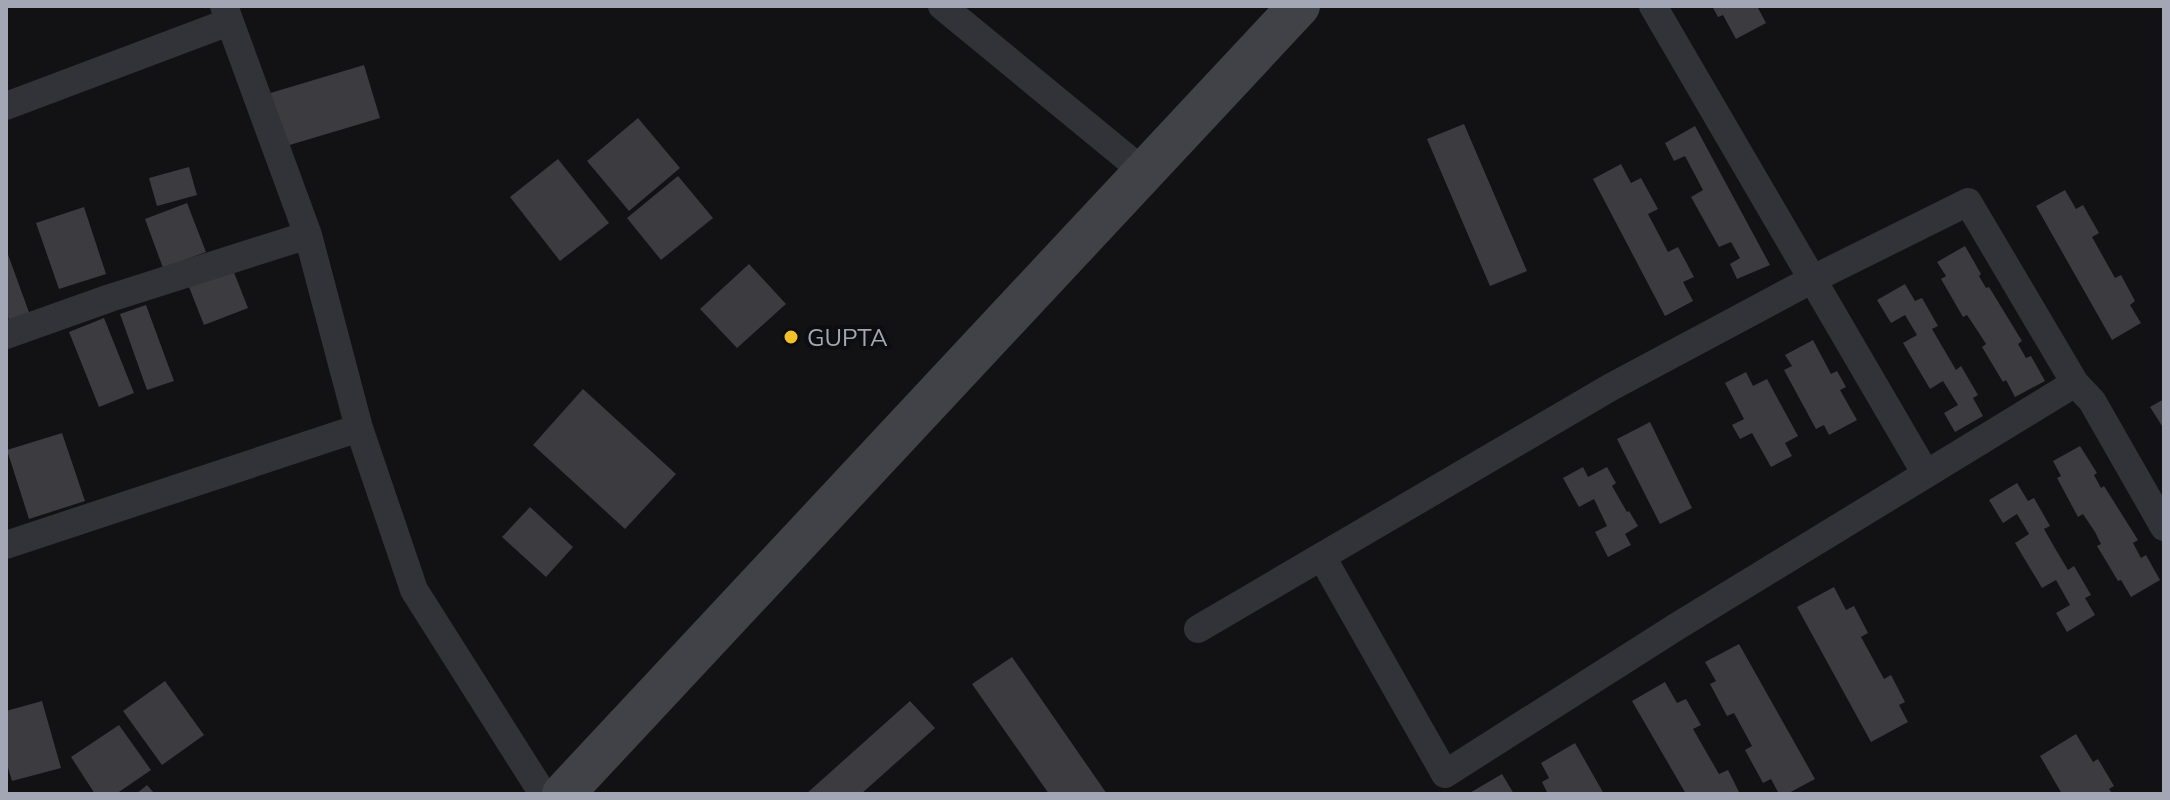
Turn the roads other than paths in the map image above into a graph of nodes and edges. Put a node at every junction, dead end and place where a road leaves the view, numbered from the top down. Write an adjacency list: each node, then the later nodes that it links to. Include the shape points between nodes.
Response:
1 (942, 6): 6 (street)
2 (1299, 6): 6 (main road)
3 (1653, 6): 8 (street)
4 (226, 14): 5 (street); 7 (street)
5 (6, 106)
6 (1144, 172): 18 (main road)
7 (308, 235): 9 (street); 11 (street)
8 (1813, 279): 10 (street, via 1968,202); 12 (street); 15 (street, via 1611,387)
9 (6, 335)
10 (2075, 383): 12 (street); 13 (street, via 2092,401)
11 (359, 428): 14 (street); 17 (street, via 414,590)
12 (1926, 474): 15 (street, via 1445,774)
13 (2164, 527)
14 (6, 545)
15 (1322, 557): 16 (street)
16 (1198, 629)
17 (543, 794)
18 (563, 794)

